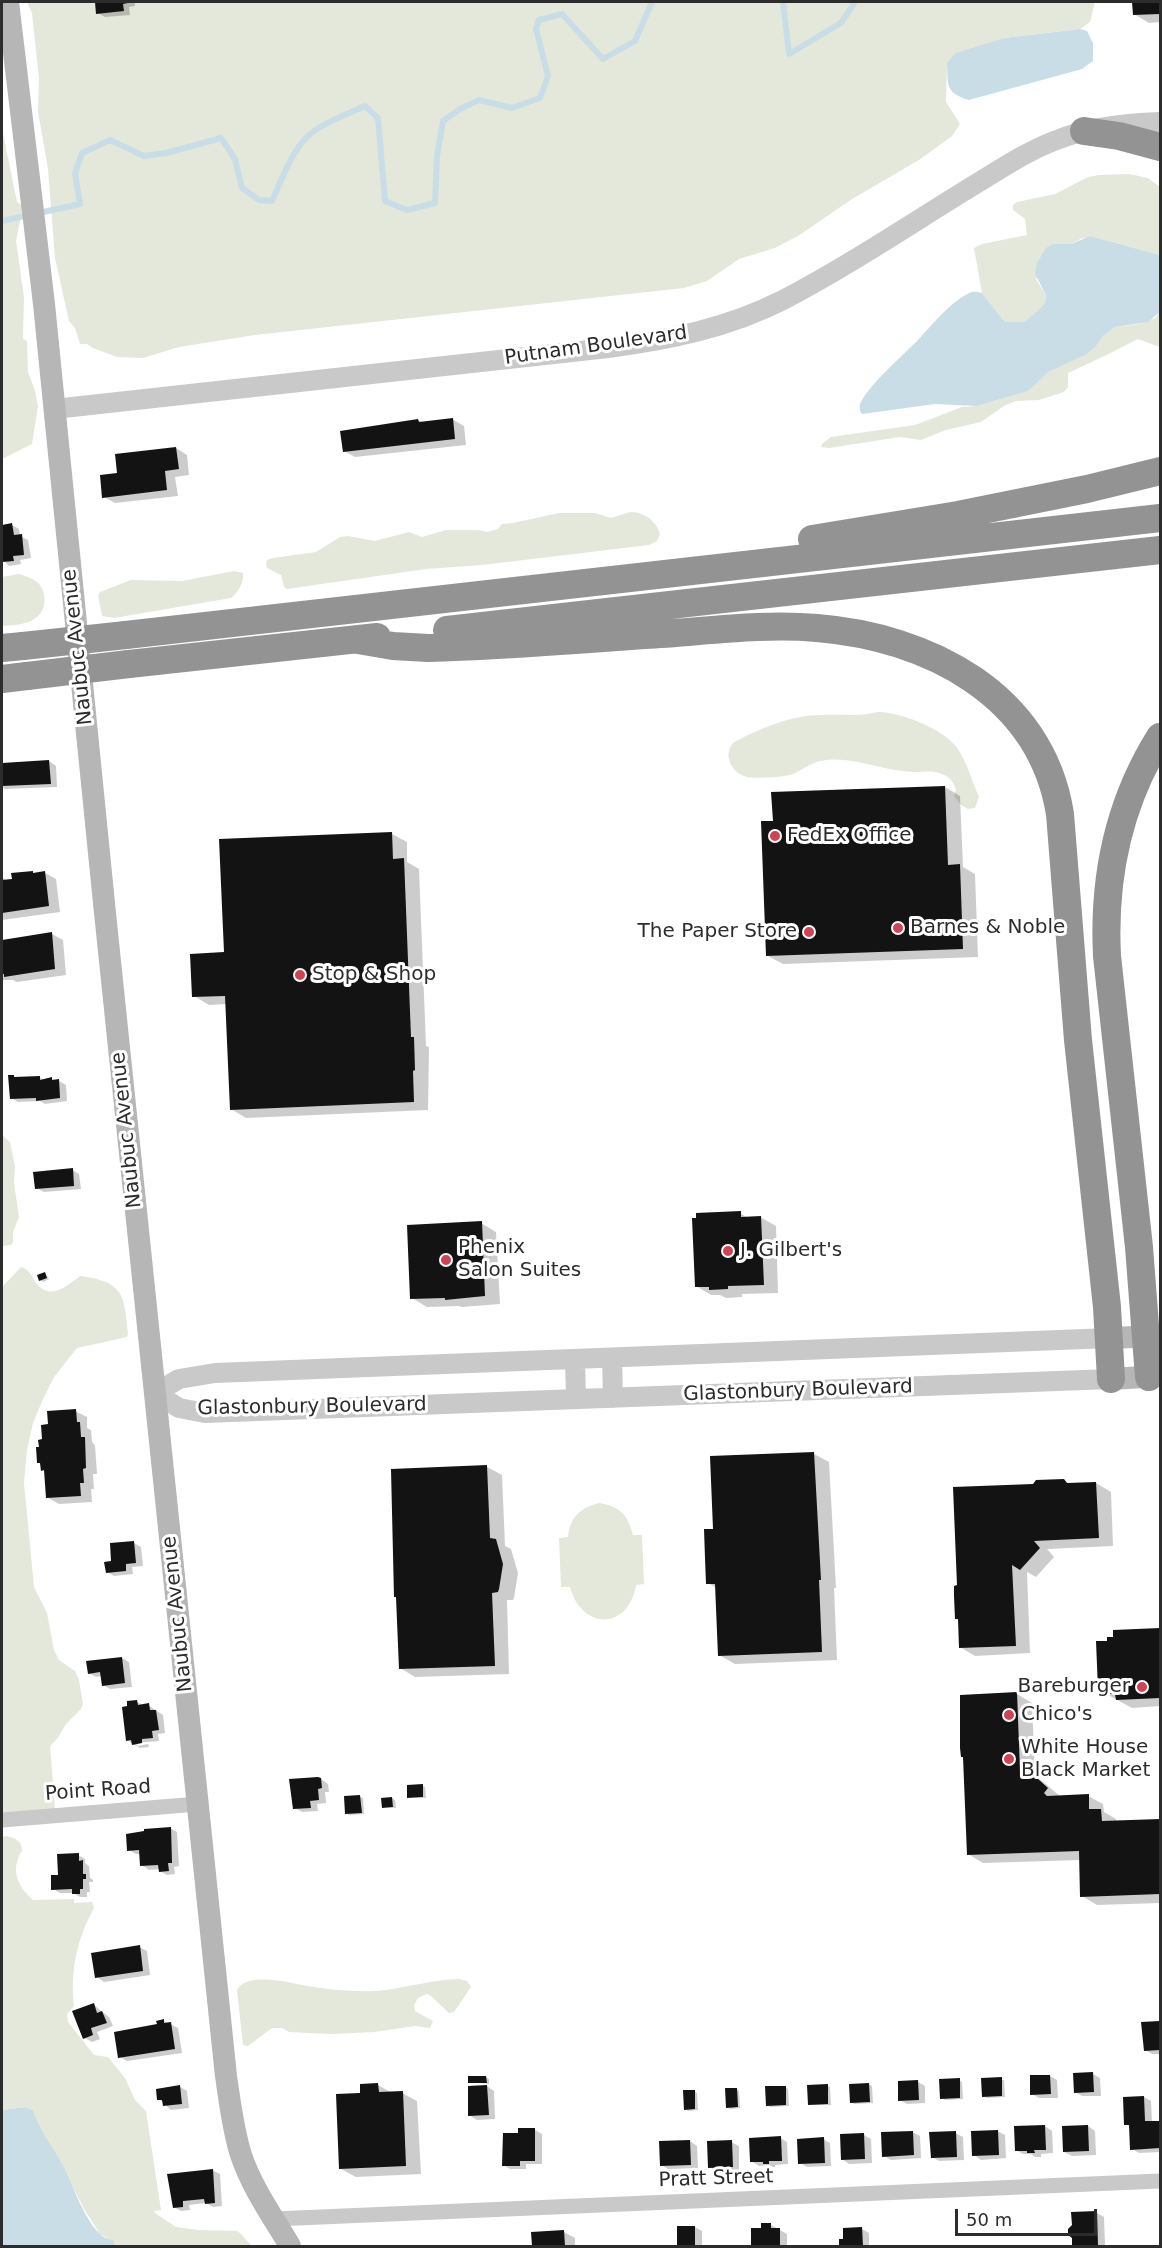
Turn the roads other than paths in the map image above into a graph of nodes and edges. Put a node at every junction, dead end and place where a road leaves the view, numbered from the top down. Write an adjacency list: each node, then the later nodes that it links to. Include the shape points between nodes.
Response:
1 (8, 2): 5 (main road, Naubuc Avenue)
2 (1161, 122): 3 (street, Putnam Boulevard)
3 (1084, 131): 4 (highway); 5 (street, Putnam Boulevard, via 1030,152 780,301 699,332 608,348)
4 (1161, 147)
5 (54, 409): 20 (main road, Naubuc Avenue)
6 (1161, 471): 9 (highway, via 948,516 752,548)
7 (1161, 518): 9 (highway)
8 (1161, 550): 10 (highway)
9 (700, 570): 11 (highway, bridge)
10 (358, 639): 12 (highway, bridge); 15 (highway, via 428,648 815,628 865,635 918,651 964,672 996,696 1016,715 1036,744 1059,803 1078,1040)
11 (12, 647)
12 (14, 677)
13 (1161, 737): 14 (highway, via 1136,783 1121,826 1106,908 1107,956 1138,1238)
14 (1153, 1337): 15 (main road, Glastonbury Boulevard); 18 (highway)
15 (1110, 1338): 16 (street, Glastonbury Boulevard); 19 (highway)
16 (612, 1358): 17 (street, Glastonbury Boulevard); 21 (street)
17 (574, 1359): 20 (street, Glastonbury Boulevard, via 203,1374 179,1379); 22 (street)
18 (1155, 1377): 19 (main road, Glastonbury Boulevard)
19 (1111, 1379): 21 (street, Glastonbury Boulevard)
20 (155, 1393): 22 (street, Glastonbury Boulevard, via 179,1408 205,1413); 23 (main road, Naubuc Avenue)
21 (614, 1398): 22 (street, Glastonbury Boulevard)
22 (576, 1399)
23 (198, 1804): 24 (street, Point Road); 26 (main road, Naubuc Avenue, via 232,2116 246,2168)
24 (2, 1820)
25 (1161, 2181): 26 (street, Pratt Street)
26 (274, 2219): 27 (main road, Naubuc Avenue)
27 (290, 2247)

